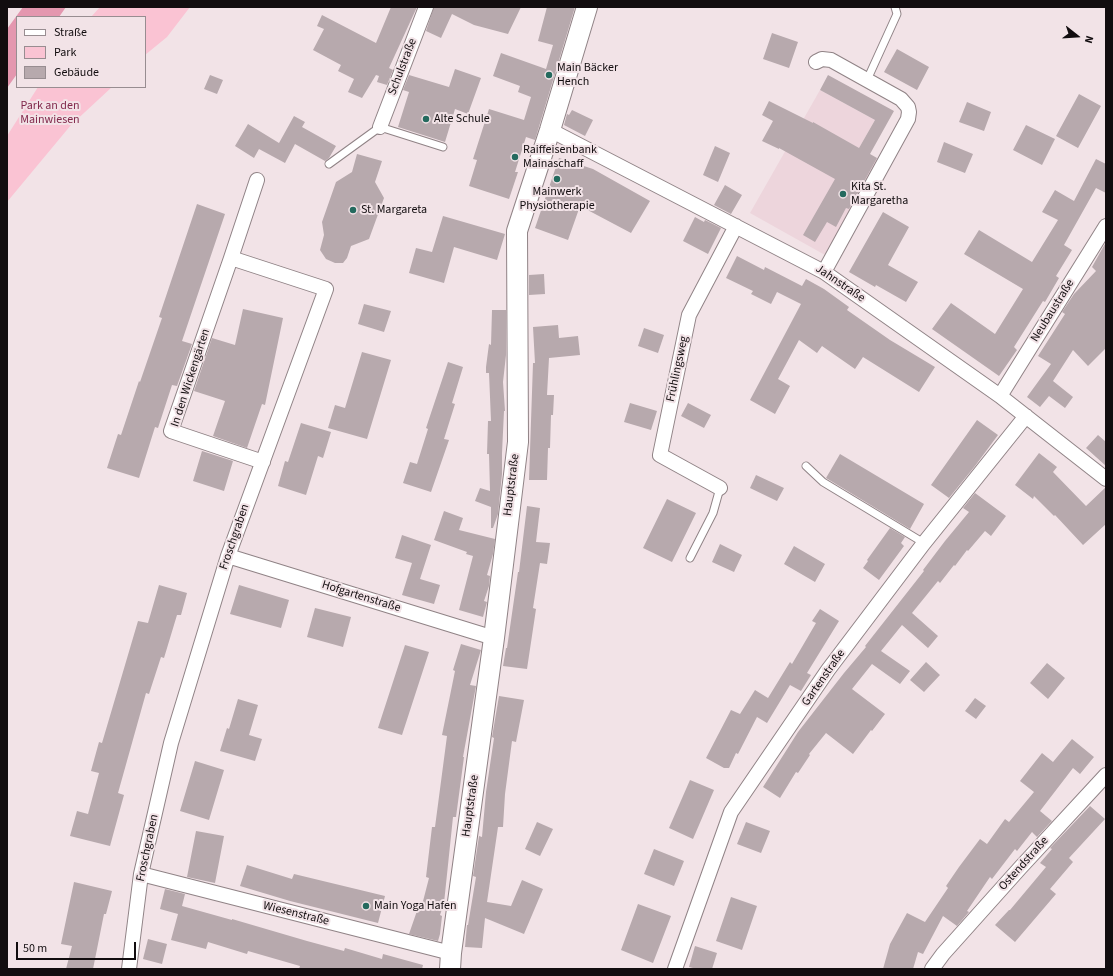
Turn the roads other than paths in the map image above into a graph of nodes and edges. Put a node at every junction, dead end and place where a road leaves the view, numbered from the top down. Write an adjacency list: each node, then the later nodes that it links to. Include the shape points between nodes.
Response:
1 (426, 7): 6 (street, Schulstraße)
2 (587, 7): 7 (street, Hauptstraße)
3 (895, 7): 5 (lane, via 897,14)
4 (816, 62): 5 (street, via 822,59 831,60)
5 (867, 80): 14 (street, via 901,99 910,112)
6 (380, 127): 8 (lane); 9 (lane)
7 (550, 130): 11 (street, Jahnstraße); 24 (street, Hauptstraße, via 517,231 518,442)
8 (443, 147)
9 (330, 164)
10 (257, 180): 13 (street)
11 (736, 226): 14 (street, Jahnstraße); 20 (street, Frühlingsweg, via 689,315 660,455)
12 (1106, 226): 15 (street, Neubaustraße)
13 (232, 258): 17 (street, In den Wickengärten, via 171,431); 17 (street, Froschgraben, via 326,289)
14 (824, 272): 15 (street, Jahnstraße)
15 (1000, 396): 16 (street, Jahnstraße)
16 (1026, 416): 19 (street, Jahnstraße); 21 (street, Gartenstraße)
17 (263, 462): 22 (street, Froschgraben)
18 (806, 466): 21 (lane, via 823,482)
19 (1106, 479)
20 (720, 488): 23 (lane, via 713,513)
21 (924, 543): 29 (street, Gartenstraße, via 828,670 731,812)
22 (228, 556): 24 (street, Hofgartenstraße); 26 (street, Froschgraben, via 171,743)
23 (690, 558)
24 (494, 638): 27 (street, Hauptstraße)
25 (1106, 775): 30 (street, Ostendstraße)
26 (141, 874): 27 (street, Wiesenstraße); 28 (street, Froschgraben)
27 (450, 961)
28 (129, 969)
29 (675, 969)
30 (932, 969)

